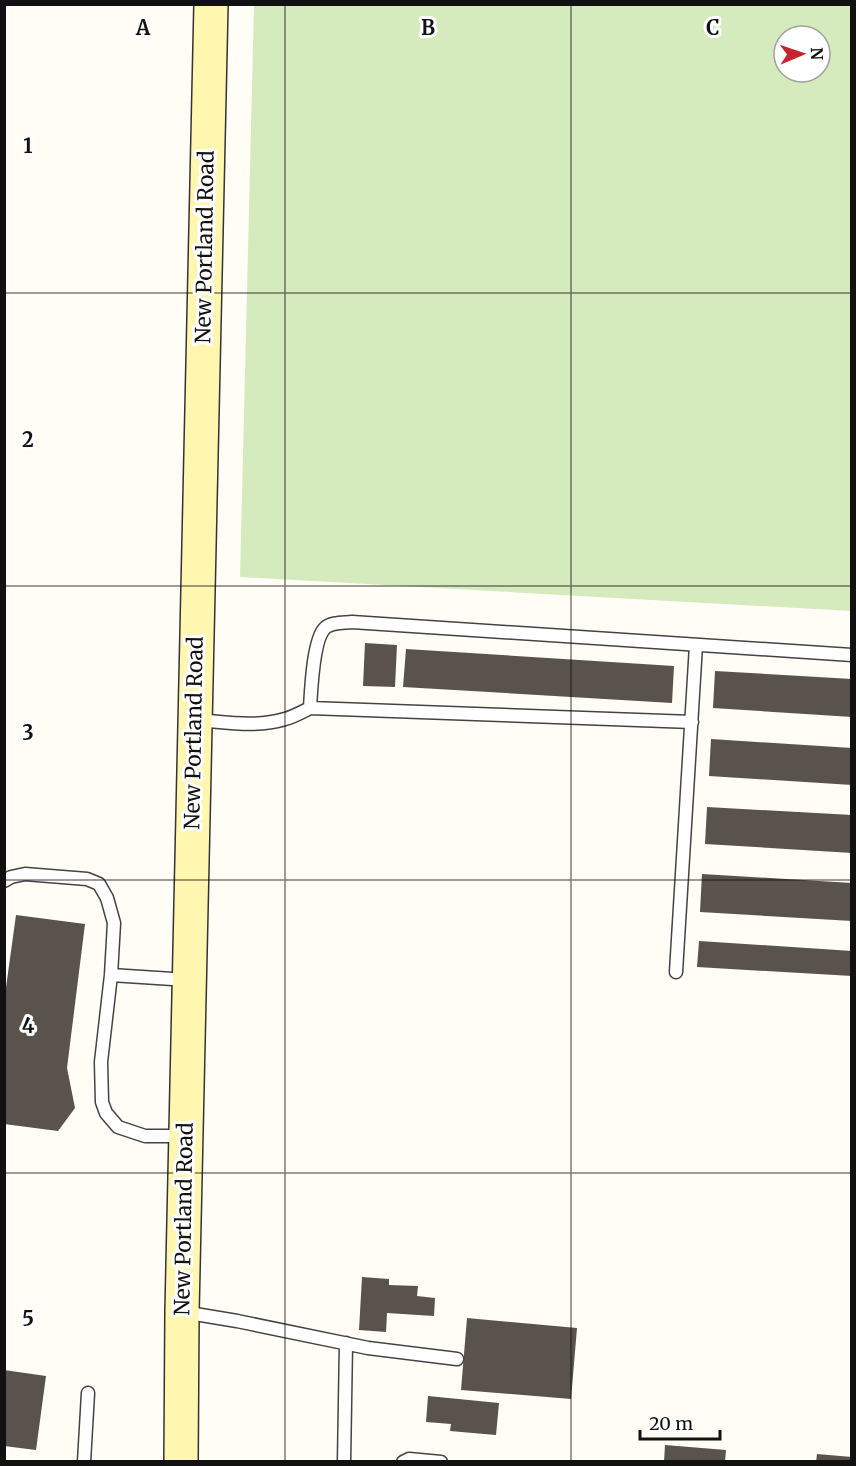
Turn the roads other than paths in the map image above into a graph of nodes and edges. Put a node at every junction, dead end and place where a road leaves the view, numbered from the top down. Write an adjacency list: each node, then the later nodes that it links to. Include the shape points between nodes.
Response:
1 (211, 4): 5 (street, New Portland Road)
2 (696, 645): 3 (lane); 4 (lane, via 332,624 320,635); 6 (lane)
3 (852, 655)
4 (310, 708): 5 (lane, via 270,723); 6 (lane)
5 (195, 720): 10 (street, New Portland Road)
6 (692, 722): 8 (lane)
7 (4, 881): 9 (lane, via 26,874 87,879 99,884 114,923)
8 (676, 972)
9 (111, 975): 10 (lane); 11 (lane, via 102,1062 105,1113 118,1127 145,1136)
10 (189, 980): 11 (street, New Portland Road)
11 (186, 1136): 12 (street, New Portland Road)
12 (182, 1312): 13 (lane); 17 (street, New Portland Road)
13 (346, 1343): 14 (lane); 18 (lane)
14 (458, 1359)
15 (88, 1393): 16 (lane)
16 (84, 1461)
17 (181, 1461)
18 (344, 1461)
19 (403, 1461): 20 (lane)
20 (441, 1461)

